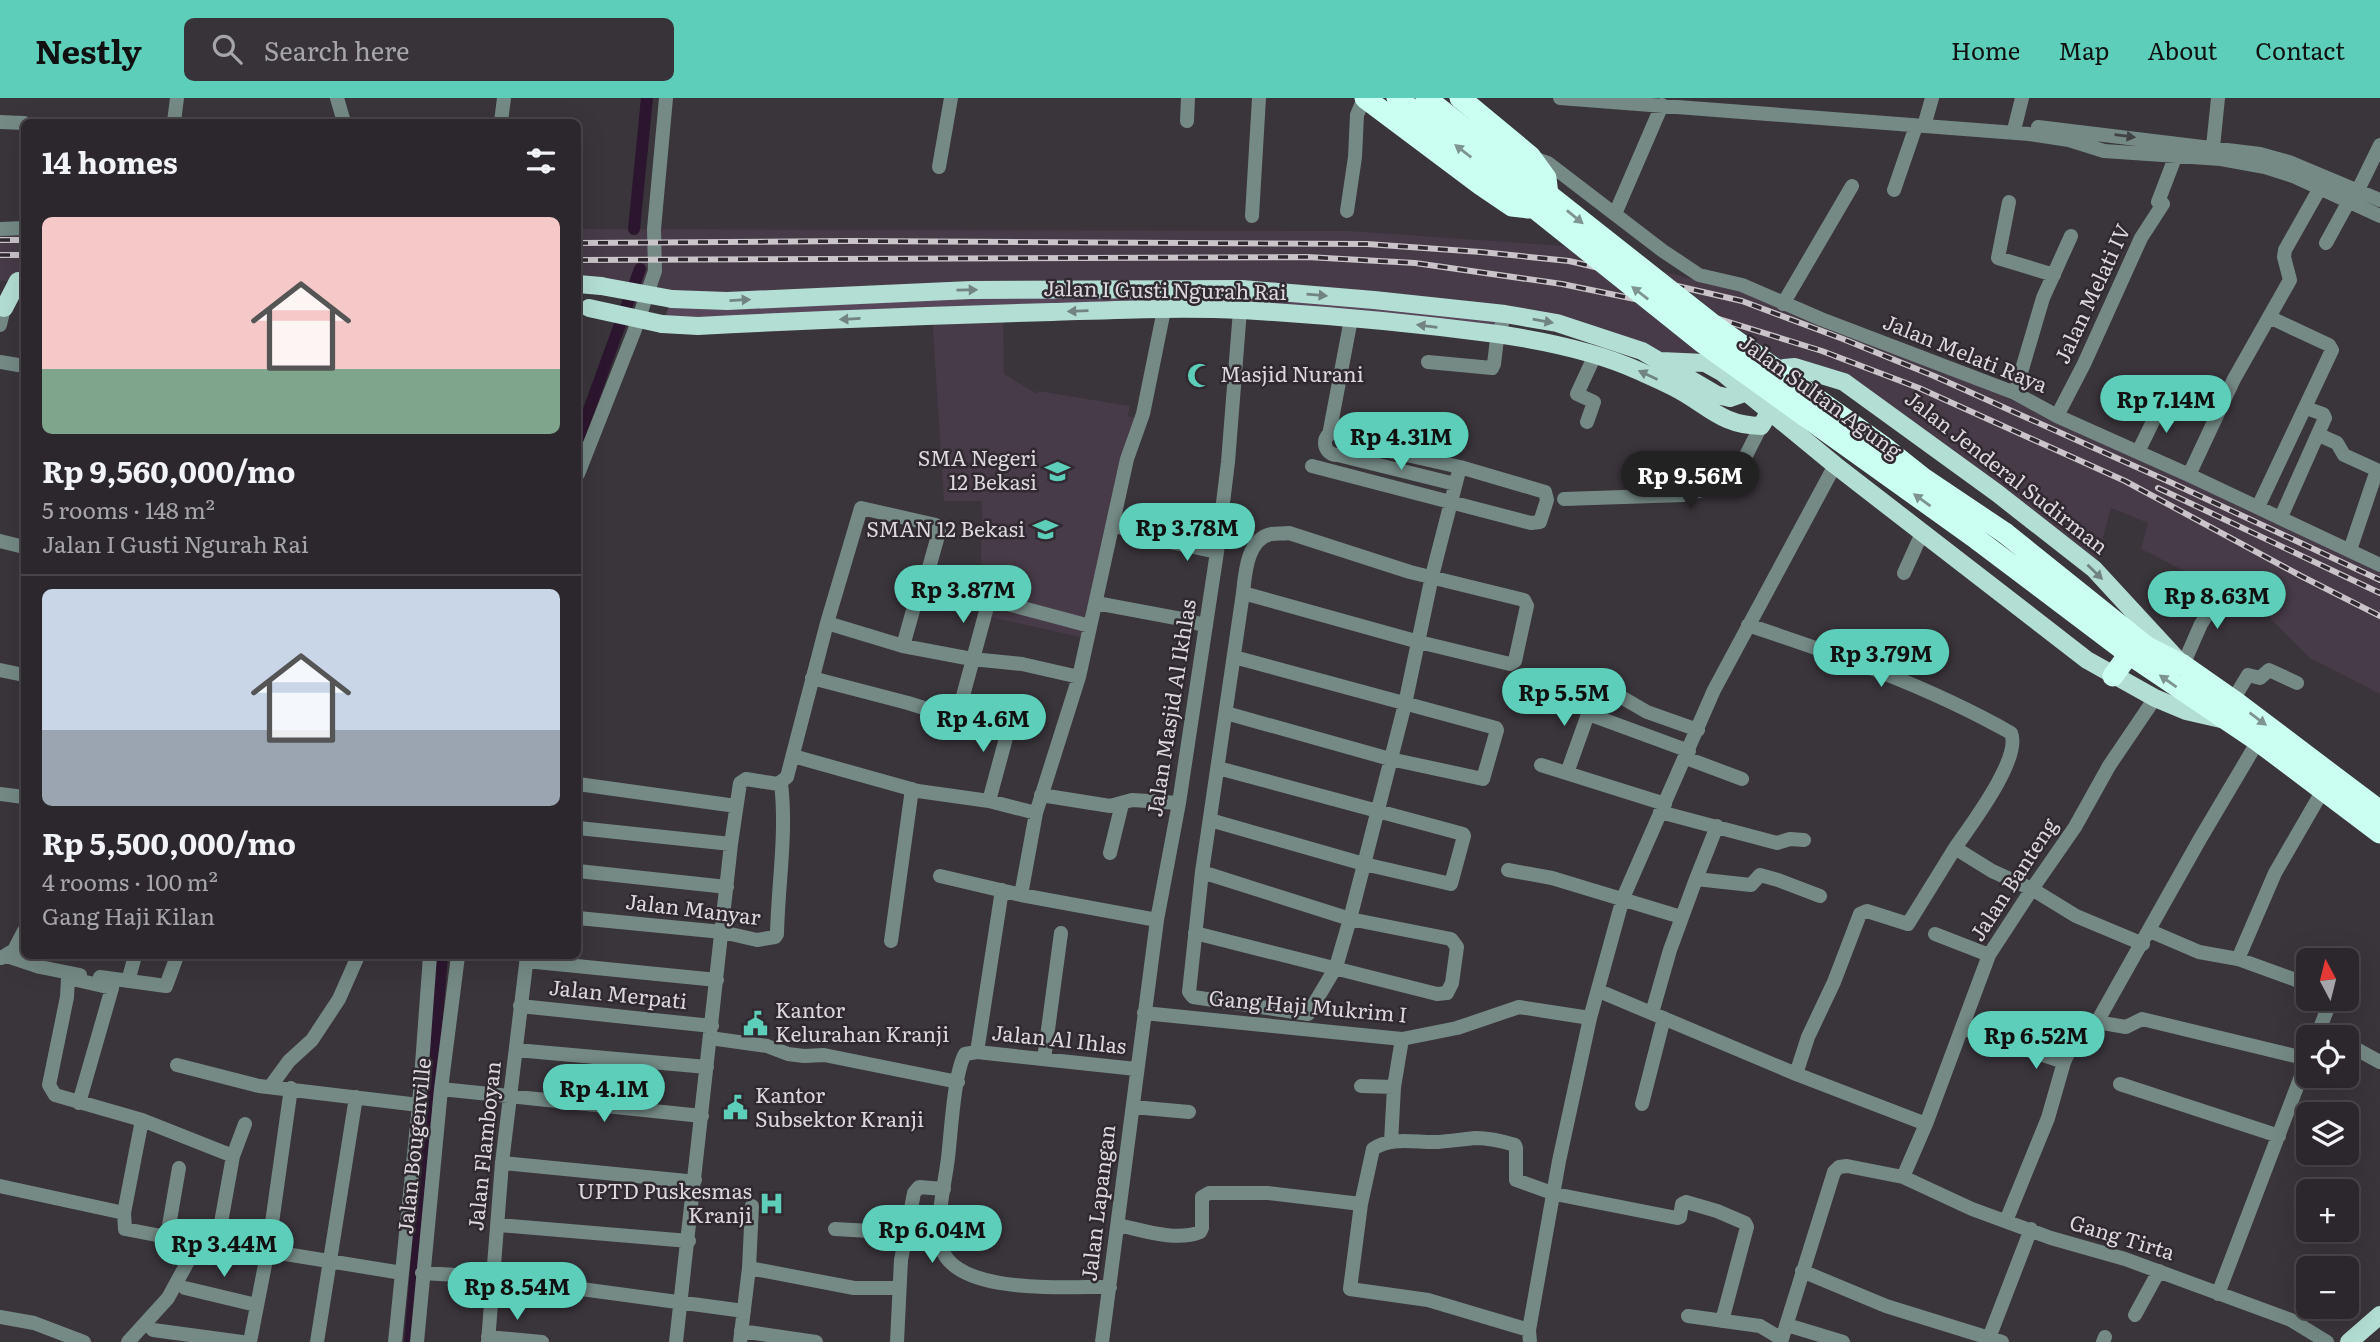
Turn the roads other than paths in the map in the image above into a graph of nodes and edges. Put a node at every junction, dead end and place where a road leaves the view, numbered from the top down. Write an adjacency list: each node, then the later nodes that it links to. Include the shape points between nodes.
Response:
1 (177, 98): 19 (street)
2 (337, 98): 20 (street)
3 (504, 98): 21 (street)
4 (666, 98): 81 (street, via 654,229 655,271)
5 (951, 98): 32 (street)
6 (1188, 98): 23 (street)
7 (1259, 98): 41 (street)
8 (1365, 98): 31 (highway, via 1512,206 1528,208 1548,195 1546,178); 39 (street, via 1357,115)
9 (1397, 98): 110 (highway, Jalan Sultan Agung, one-way to 9, bridge, via 1703,343)
10 (1426, 98): 110 (highway, Jalan Sultan Agung, one-way to 110, bridge, via 1711,323 2004,533)
11 (1560, 98): 18 (street)
12 (1696, 98): 17 (street)
13 (1932, 98): 25 (street)
14 (2022, 98): 26 (street)
15 (2218, 98): 30 (street)
16 (1470, 101): 31 (highway)
17 (1713, 104): 18 (street); 25 (street)
18 (1662, 105): 40 (street)
19 (174, 119)
20 (343, 119)
21 (501, 119)
22 (0, 121): 24 (street)
23 (1187, 121)
24 (21, 123)
25 (1921, 123): 26 (street); 27 (street); 35 (street)
26 (2015, 126): 27 (street)
27 (2070, 135): 29 (street)
28 (2380, 145): 36 (street)
29 (2178, 149): 30 (street); 72 (street, Jalan Melati IV, via 2158,202 2164,204 2141,238)
30 (2217, 153): 34 (street); 36 (street, via 2260,154 2289,162)
31 (1530, 156): 40 (street, Jalan Melati Raya, via 1548,163)
32 (939, 167)
33 (1852, 186): 52 (street)
34 (2320, 188): 36 (street); 60 (street, via 2285,250 2291,278)
35 (1894, 190)
36 (2353, 195): 37 (street); 42 (street); 46 (street)
37 (2380, 200)
38 (2009, 202): 47 (street, via 1998,258)
39 (1348, 211)
40 (1615, 214): 52 (street, Jalan Melati Raya, via 1699,275 1742,285)
41 (1252, 216)
42 (2380, 216)
43 (0, 229): 44 (street)
44 (21, 229)
45 (2071, 236): 47 (street)
46 (2326, 243)
47 (2054, 275): 69 (street)
48 (0, 281): 49 (main road)
49 (21, 281): 58 (main road)
50 (581, 284): 51 (main road, Jalan I Gusti Ngurah Rai, one-way to 51, bridge, via 671,299 727,301)
51 (1045, 289): 57 (main road); 59 (main road, Jalan I Gusti Ngurah Rai, one-way to 59, via 1242,289)
52 (1783, 304): 69 (street, Jalan Melati Raya)
53 (583, 308): 57 (main road, Jalan I Gusti Ngurah Rai, one-way to 53, bridge, via 698,327)
54 (21, 309): 58 (main road)
55 (1164, 310): 56 (main road, Jalan I Gusti Ngurah Rai); 57 (main road, Jalan I Gusti Ngurah Rai, one-way to 57); 90 (street)
56 (1240, 310): 61 (main road, Jalan I Gusti Ngurah Rai); 95 (street, Jalan Masjid Al Ikhlas)
57 (1050, 312)
58 (1, 314)
59 (1505, 314): 62 (street); 68 (main road, Jalan I Gusti Ngurah Rai, one-way to 68, via 1558,323 1642,351 1717,395 1730,398)
60 (2269, 317): 71 (street, via 2332,348); 84 (street)
61 (1351, 319): 62 (main road, Jalan I Gusti Ngurah Rai, one-way to 61); 75 (street)
62 (1498, 334): 63 (main road, Jalan I Gusti Ngurah Rai); 65 (street, via 1492,368)
63 (1595, 355): 73 (main road, Jalan I Gusti Ngurah Rai, one-way to 63, via 1742,425 1728,421 1679,390); 74 (street, via 1577,394 1594,402)
64 (0, 362): 66 (street)
65 (1428, 362)
66 (21, 366)
67 (1812, 372): 68 (main road, via 1784,368); 73 (main road, via 1787,382); 113 (main road, Jalan Jenderal Sudirman, one-way to 113, via 1844,383 1870,400 2043,528 2094,569)
68 (1746, 392): 73 (main road)
69 (2015, 393): 72 (street, Jalan Melati Raya)
70 (2162, 403): 78 (street)
71 (2306, 408): 76 (street, via 2325,417); 88 (street)
72 (2057, 416): 78 (street, Jalan Melati Raya)
73 (1766, 419): 80 (main road, via 1790,428); 86 (street, via 1735,475 1723,485 1683,495)
74 (1587, 422)
75 (1329, 435): 77 (street, via 1341,432); 79 (street, via 1325,444)
76 (2319, 435): 89 (street); 94 (street, via 2337,443 2344,455 2377,470)
77 (1349, 442): 79 (street, via 1346,451); 83 (street)
78 (2138, 452): 84 (street, Jalan Melati Raya)
79 (1338, 455): 85 (street)
80 (1835, 465): 91 (main road); 105 (street)
81 (581, 466)
82 (1312, 466): 87 (street)
83 (1460, 467): 85 (street); 87 (street, via 1545,492 1547,500 1536,523)
84 (2189, 475): 88 (street, Jalan Melati Raya)
85 (1455, 484): 87 (street)
86 (1564, 499)
87 (1450, 502): 98 (street)
88 (2258, 507): 89 (street, Jalan Melati Raya)
89 (2281, 517): 94 (street, Jalan Melati Raya)
90 (1114, 525): 95 (street); 103 (street)
91 (1922, 533): 97 (street); 116 (main road)
92 (0, 541): 93 (street)
93 (21, 546)
94 (2350, 550): 96 (street, Jalan Melati Raya)
95 (1217, 552): 107 (street, Jalan Masjid Al Ikhlas)
96 (2380, 565)
97 (1904, 573)
98 (1432, 576): 101 (street, via 1289,533 1270,534 1257,543 1245,568); 108 (street); 108 (street, via 1524,600 1527,606 1513,664)
99 (927, 577): 102 (street, via 933,584); 104 (street, via 939,532 936,525 864,508); 109 (street, via 919,589)
100 (2227, 584): 113 (street, via 2201,624)
101 (1243, 593): 108 (street); 111 (street)
102 (989, 600): 106 (street); 112 (street)
103 (1096, 604): 106 (street); 107 (street)
104 (827, 623): 109 (street); 118 (street)
105 (1748, 625): 127 (street); 157 (street, via 1909,681 2011,733 2014,743 2004,769)
106 (1090, 626): 117 (street)
107 (1206, 626): 144 (street, Jalan Masjid Al Ikhlas)
108 (1419, 642): 123 (street)
109 (903, 646): 112 (street)
110 (2138, 650): 113 (highway, Jalan Jenderal Sudirman); 116 (highway); 126 (highway, Jalan Sultan Agung, one-way to 110)
111 (1234, 657): 123 (street); 124 (street)
112 (972, 659): 117 (street); 125 (street)
113 (2183, 665): 122 (highway, Jalan Jenderal Sudirman)
114 (0, 670): 115 (street)
115 (21, 674)
116 (2113, 676): 121 (main road)
117 (1079, 677): 141 (street)
118 (812, 678): 125 (street); 130 (street)
119 (2297, 684): 122 (street, via 2269,670 2260,678 2248,675)
120 (1604, 687): 127 (street, via 1647,712)
121 (2155, 698): 126 (main road); 166 (street, Jalan Banteng)
122 (2233, 700): 149 (highway, Jalan Jenderal Sudirman, one-way to 149)
123 (1405, 704): 131 (street); 131 (street, via 1496,728 1485,777)
124 (1226, 713): 131 (street); 133 (street)
125 (957, 718): 143 (street, via 1006,736)
126 (2225, 720): 128 (highway)
127 (1698, 730): 129 (street)
128 (2259, 741): 139 (highway); 180 (street)
129 (1687, 754): 134 (street, via 1591,715); 135 (street); 147 (street)
130 (793, 756): 136 (street); 138 (street)
131 (1390, 759): 148 (street)
132 (1541, 765): 134 (street)
133 (1218, 768): 148 (street); 151 (street)
134 (1567, 773): 147 (street)
135 (1742, 779)
136 (781, 783): 146 (street, via 742,780); 175 (street, Jalan Manyar, via 784,807 777,934 757,940)
137 (581, 784): 146 (street)
138 (912, 789): 143 (street); 181 (street)
139 (2323, 790): 154 (highway); 191 (street, via 2275,873)
140 (0, 794): 142 (street)
141 (1041, 794): 145 (street); 150 (street)
142 (21, 797)
143 (989, 801): 150 (street)
144 (1179, 803): 145 (street, via 1132,800); 174 (street, Jalan Masjid Al Ikhlas)
145 (1122, 804): 158 (street)
146 (736, 806): 156 (street)
147 (1663, 808): 152 (street); 170 (street)
148 (1378, 811): 159 (street); 159 (street, via 1463,834 1453,883)
149 (2380, 811)
150 (1036, 813): 168 (street)
151 (1210, 820): 159 (street); 162 (street)
152 (1717, 826): 155 (street, via 1777,843); 164 (street)
153 (581, 828): 156 (street)
154 (2380, 833)
155 (1804, 840)
156 (731, 844): 165 (street)
157 (1955, 848): 166 (street); 215 (street, via 1908,924 1867,911 1860,914)
158 (1110, 853)
159 (1364, 864): 173 (street)
160 (1508, 870): 170 (street)
161 (581, 871): 165 (street)
162 (1202, 872): 173 (street); 177 (street)
163 (940, 876): 167 (street)
164 (1696, 879): 169 (street, via 1751,885 1760,875); 171 (street)
165 (727, 887): 175 (street)
166 (2032, 888): 180 (street, via 2076,916); 182 (street, Jalan Banteng)
167 (1002, 890): 168 (street); 207 (street)
168 (1021, 895): 174 (street)
169 (1820, 896)
170 (1623, 898): 171 (street); 196 (street)
171 (1681, 917): 199 (street)
172 (581, 918): 175 (street, Jalan Manyar)
173 (1350, 919): 192 (street); 192 (street, via 1453,940 1457,947 1452,983 1447,993 1437,995)
174 (1157, 920): 198 (street, Jalan Masjid Al Ikhlas)
175 (722, 932): 193 (street)
176 (1061, 933): 209 (street)
177 (1195, 933): 192 (street); 192 (street, via 1189,988 1193,997 1308,1014)
178 (1935, 934): 182 (street)
179 (21, 935): 183 (street)
180 (2146, 938): 191 (street); 201 (street)
181 (891, 941)
182 (1989, 955): 202 (street, Jalan Banteng)
183 (4, 957): 195 (street, via 69,974)
184 (134, 959): 195 (street)
185 (176, 959): 195 (street, via 167,986)
186 (357, 959): 219 (street, via 339,999 312,1040)
187 (430, 959): 228 (street)
188 (458, 959): 223 (street, Jalan Bougenville)
189 (526, 959): 197 (street, Jalan Flamboyan)
190 (535, 959): 193 (street)
191 (2238, 959): 194 (street)
192 (1336, 967)
193 (717, 980): 203 (street)
194 (2296, 980)
195 (128, 981)
196 (1599, 991): 199 (street); 200 (street)
197 (520, 1006): 203 (street, Jalan Merpati); 205 (street, Jalan Flamboyan)
198 (1144, 1013): 204 (street, Gang Haji Mukrim I); 214 (street, Jalan Masjid Al Ikhlas)
199 (1658, 1016): 215 (street); 227 (street)
200 (1590, 1018): 204 (street, Gang Haji Mukrim I, via 1519,1007 1457,1028); 244 (street)
201 (2097, 1022): 208 (street, via 2126,1027 2142,1019); 210 (street, via 2082,1023)
202 (1962, 1028): 210 (street); 234 (street, Jalan Banteng)
203 (711, 1032): 213 (street); 216 (street, Jalan Merpati, via 788,1054 824,1055)
204 (1402, 1039): 220 (street)
205 (516, 1051): 213 (street); 225 (street, Jalan Flamboyan)
206 (2359, 1051): 211 (street)
207 (977, 1052): 209 (street, Jalan Al Ihlas); 216 (street, Jalan Al Ihlas, via 964,1055)
208 (2296, 1055)
209 (1044, 1059): 214 (street, Jalan Al Ihlas)
210 (2064, 1062): 248 (street, via 2048,1118)
211 (2380, 1062)
212 (177, 1065): 219 (street)
213 (707, 1067): 231 (street)
214 (1136, 1069): 229 (street, Jalan Lapangan)
215 (1796, 1074): 234 (street)
216 (958, 1082): 243 (street)
217 (2120, 1084): 235 (street)
218 (1361, 1086): 220 (street)
219 (270, 1087): 221 (street)
220 (1394, 1087): 236 (street)
221 (291, 1088): 224 (street); 258 (street)
222 (2296, 1088): 235 (street)
223 (441, 1089): 225 (street); 264 (street, Jalan Bougenville)
224 (356, 1097): 228 (street); 259 (street)
225 (511, 1097): 231 (street); 238 (street, Jalan Flamboyan)
226 (79, 1103): 226 (street, via 55,1095 49,1085 68,978 112,988); 232 (street)
227 (1642, 1104)
228 (419, 1105): 263 (street)
229 (1133, 1107): 230 (street); 250 (street, Jalan Lapangan)
230 (1189, 1112)
231 (702, 1116): 241 (street)
232 (142, 1120): 237 (street); 247 (street)
233 (244, 1124): 237 (street)
234 (1926, 1124): 240 (street, Jalan Banteng)
235 (2278, 1136): 269 (street)
236 (1391, 1142): 244 (street, via 1476,1138 1515,1145 1516,1180); 245 (street, via 1373,1149)
237 (233, 1156): 257 (street)
238 (502, 1163): 241 (street); 249 (street, Jalan Flamboyan)
239 (179, 1168): 254 (street)
240 (1903, 1177): 248 (street, Gang Tirta); 261 (street, via 1839,1167)
241 (695, 1180): 255 (street)
242 (0, 1186): 247 (street)
243 (944, 1189): 253 (street, via 917,1188); 266 (street, via 940,1243 952,1264 965,1274 1024,1286)
244 (1555, 1194): 277 (street, via 1677,1218 1686,1202 1744,1222 1747,1227); 279 (street)
245 (1361, 1204): 250 (street, via 1268,1193 1206,1193 1201,1200 1200,1232 1159,1240); 279 (street, via 1350,1289 1429,1300)
246 (752, 1206): 260 (street)
247 (124, 1213): 254 (street, via 127,1231)
248 (2006, 1221): 252 (street, Gang Tirta)
249 (498, 1225): 255 (street); 265 (street, Jalan Flamboyan)
250 (1118, 1225): 266 (street, Jalan Lapangan)
251 (835, 1229): 253 (street)
252 (2031, 1229): 262 (street, Gang Tirta); 283 (street)
253 (905, 1233): 267 (street)
254 (167, 1237): 256 (street)
255 (689, 1241): 270 (street)
256 (198, 1243): 257 (street); 285 (street, via 168,1298)
257 (217, 1245): 258 (street)
258 (267, 1251): 259 (street); 271 (street)
259 (330, 1262): 263 (street); 288 (street)
260 (748, 1268): 267 (street, via 854,1288); 272 (street)
261 (1802, 1271): 280 (street); 283 (street, via 1886,1306)
262 (2159, 1271): 269 (street, Gang Tirta); 273 (street)
263 (402, 1273): 289 (street)
264 (422, 1273): 265 (street); 290 (street, Jalan Bougenville)
265 (492, 1277): 270 (street); 282 (street, Jalan Flamboyan)
266 (1110, 1287): 295 (street, Jalan Lapangan)
267 (898, 1288): 294 (street)
268 (185, 1289): 271 (street)
269 (2218, 1294): 297 (street, Gang Tirta, via 2291,1320)
270 (681, 1304): 272 (street); 292 (street)
271 (256, 1305): 287 (street)
272 (744, 1311): 281 (street)
273 (2135, 1315)
274 (2380, 1315): 298 (main road)
275 (1688, 1316): 277 (street)
276 (0, 1317): 284 (street, via 34,1323)
277 (1722, 1321): 280 (street, via 1760,1326)
278 (153, 1330): 286 (street)
279 (1530, 1336)
280 (1783, 1336): 296 (street)
281 (741, 1337): 293 (street)
282 (488, 1339): 291 (street)
283 (1995, 1340)
284 (84, 1342)
285 (128, 1342)
286 (242, 1342)
287 (250, 1342)
288 (317, 1342)
289 (395, 1342)
290 (417, 1342)
291 (541, 1342)
292 (676, 1342)
293 (816, 1342)
294 (897, 1342)
295 (1102, 1342)
296 (1843, 1342)
297 (2327, 1342)
298 (2349, 1342)

